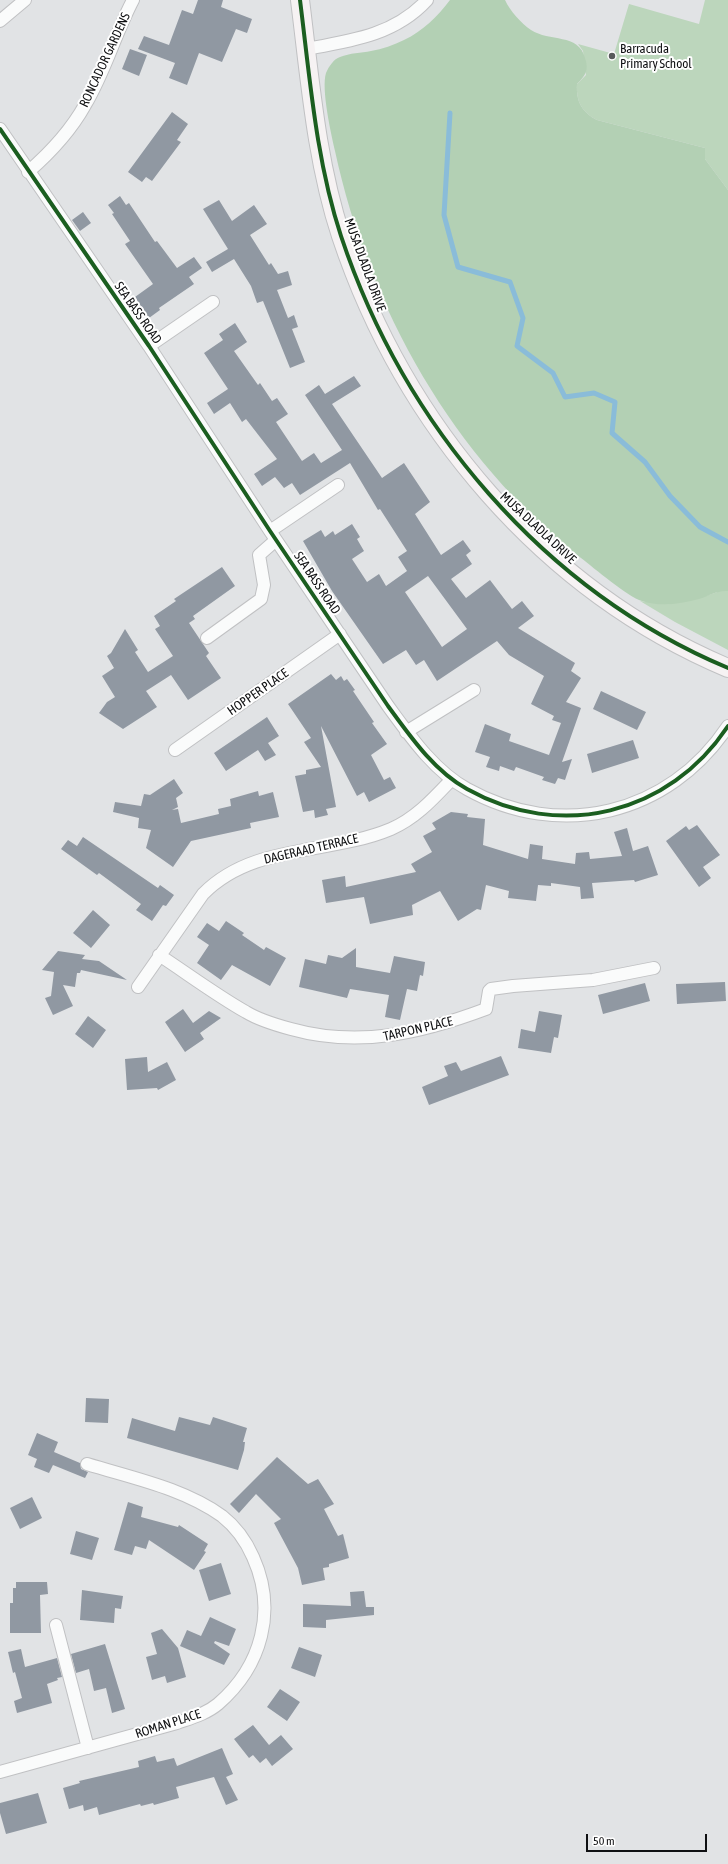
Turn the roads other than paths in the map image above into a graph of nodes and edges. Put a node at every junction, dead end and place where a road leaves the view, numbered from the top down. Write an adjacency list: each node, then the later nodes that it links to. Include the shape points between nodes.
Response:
1 (25, 0): 5 (street)
2 (133, 0): 8 (street, RONCADOR GARDENS, via 86,105 56,147)
3 (300, 0): 6 (street, MUSA DLADLA DRIVE)
4 (427, 0): 6 (street, via 408,18 373,36)
5 (0, 21)
6 (306, 49): 15 (street, MUSA DLADLA DRIVE, via 322,164 341,234 368,306 386,343 408,386 435,426 499,507 581,580 633,618)
7 (0, 129): 8 (street, SEA BASS ROAD)
8 (28, 172): 10 (street, SEA BASS ROAD)
9 (213, 302): 10 (street)
10 (149, 346): 12 (street, SEA BASS ROAD)
11 (338, 485): 12 (street)
12 (273, 536): 13 (street, SEA BASS ROAD); 14 (street, via 258,556 264,585 261,599)
13 (340, 634): 18 (street, SEA BASS ROAD); 19 (street, HOPPER PLACE)
14 (206, 638)
15 (728, 668)
16 (474, 690): 18 (street)
17 (728, 726): 20 (street, SEA BASS ROAD, via 700,760 677,781 655,794 605,812 581,816 533,814 498,804)
18 (406, 732): 20 (street, SEA BASS ROAD)
19 (175, 750)
20 (452, 779): 21 (street, DAGERAAD TERRACE, via 416,815 391,829 330,846 274,856 239,868 216,880)
21 (159, 955): 22 (street, TARPON PLACE, via 246,1013 306,1033 328,1038 356,1039 410,1033 458,1020 486,1008 490,990 495,988 593,980); 23 (street, DAGERAAD TERRACE)
22 (654, 968)
23 (138, 987)
24 (87, 1464): 26 (street, ROMAN PLACE, via 182,1494 203,1503 223,1517 237,1530 248,1547 259,1569 265,1600 262,1634 255,1656 233,1690 217,1705 177,1724)
25 (56, 1625): 26 (street)
26 (88, 1748): 27 (street, ROMAN PLACE)
27 (0, 1772)

